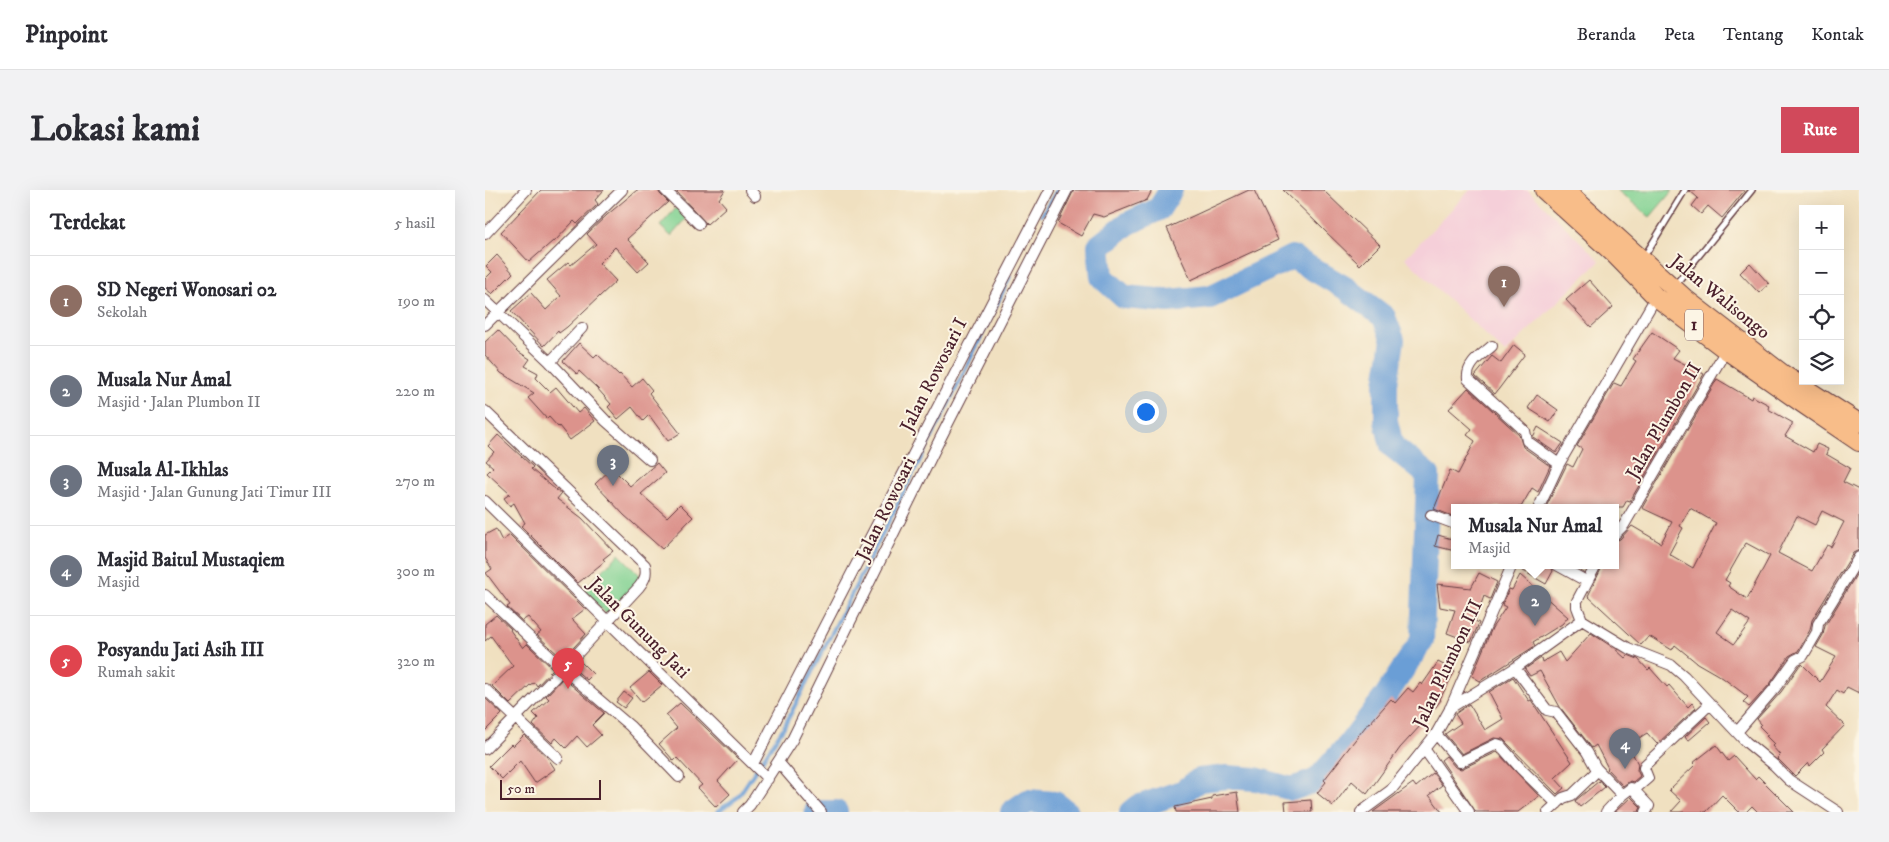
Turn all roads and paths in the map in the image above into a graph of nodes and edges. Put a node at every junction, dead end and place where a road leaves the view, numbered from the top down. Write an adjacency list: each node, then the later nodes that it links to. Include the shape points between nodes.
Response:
1 (527, 190): 11 (street)
2 (622, 190): 16 (street)
3 (665, 190): 10 (street)
4 (1050, 190): 53 (street, Jalan Rowosari I)
5 (1067, 190): 52 (street, Jalan Rowosari)
6 (1544, 190): 14 (highway, 1)
7 (1565, 190): 12 (highway, Jalan Walisongo / 1)
8 (1685, 190): 12 (lane)
9 (1752, 190): 13 (lane)
10 (699, 224)
11 (485, 234)
12 (1643, 259): 13 (highway, Jalan Walisongo / 1)
13 (1673, 288): 22 (highway, Jalan Walisongo / 1, via 1783,374)
14 (1656, 297): 20 (highway, 1); 27 (street)
15 (485, 300): 16 (street)
16 (497, 312): 17 (street); 21 (street)
17 (485, 325)
18 (582, 328): 21 (street)
19 (1491, 346): 27 (street, via 1470,368 1468,379 1525,430 1527,441)
20 (1726, 350): 22 (highway, 1); 32 (street, Jalan Plumbon II)
21 (550, 362): 26 (street, via 606,421)
22 (1808, 399): 24 (highway, Jalan Walisongo / 1); 25 (highway, 1)
23 (487, 417): 39 (street, via 645,565 647,574 643,581)
24 (1859, 423)
25 (1859, 442)
26 (650, 460)
27 (1559, 464): 29 (street)
28 (485, 501): 39 (street, Jalan Gunung Jati)
29 (1540, 504)
30 (1431, 515): 31 (street)
31 (1451, 522)
32 (1619, 530)
33 (1859, 557): 47 (street, via 1818,624 1803,656 1795,660)
34 (1510, 569): 45 (street, Jalan Plumbon III)
35 (1564, 569): 37 (street)
36 (1594, 569): 37 (street)
37 (1586, 581): 40 (street, via 1577,601)
38 (485, 595): 42 (street)
39 (606, 620): 42 (street); 53 (street, Jalan Gunung Jati)
40 (1582, 620): 41 (street); 44 (street, via 1628,648 1671,665)
41 (1515, 668): 45 (street); 54 (street, via 1547,710 1556,712)
42 (563, 669): 46 (street); 55 (street, via 630,726)
43 (485, 689): 46 (street)
44 (1711, 704): 47 (street); 57 (street, via 1645,765 1648,778)
45 (1450, 709): 48 (street, Jalan Plumbon III)
46 (516, 717): 49 (street); 51 (street)
47 (1737, 732): 67 (street, via 1789,780)
48 (1436, 734): 50 (street, Jalan Plumbon III); 59 (street, via 1460,762 1500,745)
49 (485, 749)
50 (1425, 750): 62 (street, Jalan Plumbon III, via 1391,790); 63 (street)
51 (558, 758)
52 (779, 763): 56 (street, Jalan Rowosari); 61 (street)
53 (756, 766): 56 (street, Jalan Gunung Jati)
54 (1597, 770): 58 (street); 59 (street)
55 (679, 777)
56 (768, 779): 60 (street, Jalan Rowosari)
57 (1634, 790): 58 (street, via 1631,788); 66 (street, via 1649,806)
58 (1622, 795): 65 (street)
59 (1557, 804): 64 (street)
60 (743, 812)
61 (821, 812)
62 (1361, 812)
63 (1469, 812)
64 (1548, 812)
65 (1607, 812)
66 (1646, 812)
67 (1838, 812)

